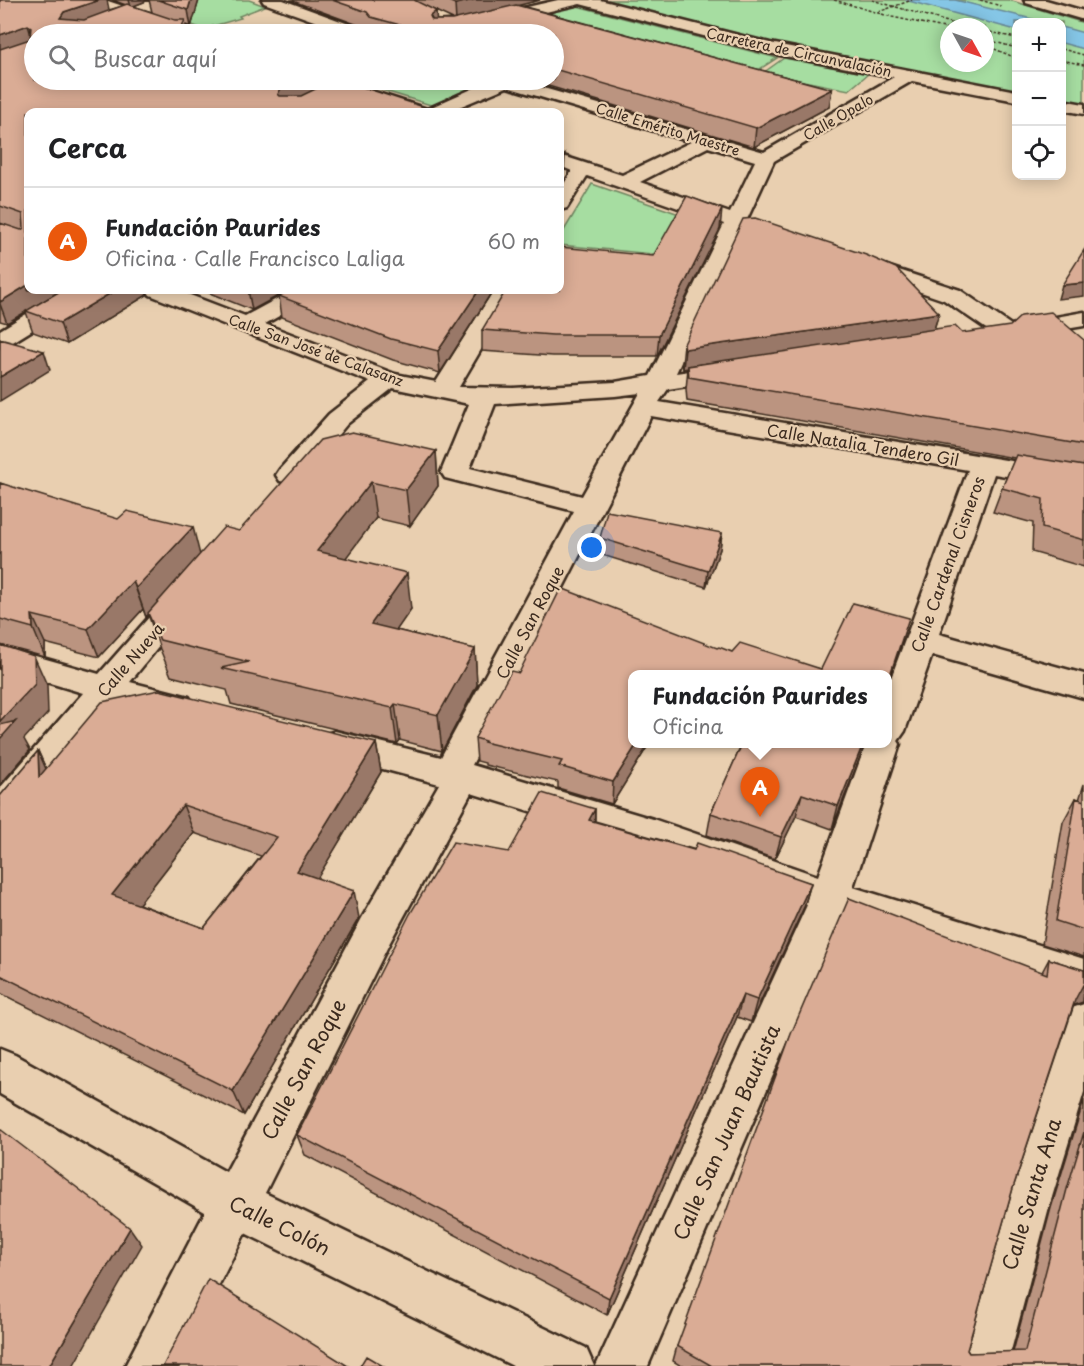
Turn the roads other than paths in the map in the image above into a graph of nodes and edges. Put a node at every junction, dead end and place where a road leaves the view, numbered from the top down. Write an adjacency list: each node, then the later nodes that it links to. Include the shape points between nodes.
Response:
1 (91, 0): 7 (street)
2 (268, 0): 12 (street)
3 (577, 0): 14 (street)
4 (583, 0): 15 (street, Carretera de Circunvalación, via 769,48)
5 (1031, 0): 8 (street)
6 (152, 6): 7 (street)
7 (132, 14): 10 (street); 11 (street)
8 (1084, 15)
9 (434, 18): 13 (street)
10 (108, 22)
11 (162, 24)
12 (335, 24)
13 (440, 24)
14 (476, 24)
15 (909, 75): 20 (street, Carretera de Circunvalación); 27 (street, Calle Opalo)
16 (334, 90): 21 (street)
17 (365, 90): 23 (street)
18 (482, 90): 24 (street)
19 (537, 90): 26 (street, Calle Emérito Maestre)
20 (1012, 95)
21 (319, 98)
22 (1066, 106): 25 (street)
23 (410, 108)
24 (442, 108)
25 (1084, 109)
26 (706, 141): 27 (street, Calle Emérito Maestre); 30 (street)
27 (766, 158): 32 (street, Calle San Roque)
28 (564, 161): 29 (street)
29 (584, 168): 30 (street); 31 (street)
30 (624, 182): 32 (street)
31 (564, 198)
32 (735, 222): 33 (street); 49 (street, Calle San Roque)
33 (757, 229)
34 (844, 258): 42 (street, via 952,295)
35 (74, 294): 44 (street)
36 (168, 294): 41 (street, Calle San José de Calasanz)
37 (301, 294): 41 (street)
38 (503, 294): 48 (street)
39 (1084, 319): 40 (street)
40 (1057, 324): 42 (street); 45 (street)
41 (246, 325): 47 (street, Calle San José de Calasanz)
42 (1006, 332): 43 (street)
43 (971, 337)
44 (1, 338)
45 (1077, 344)
46 (751, 369): 49 (street, Calle San José de Calasanz)
47 (388, 380): 48 (street, Calle San José de Calasanz); 53 (street, via 338,419)
48 (443, 392): 50 (street, Calle San José de Calasanz)
49 (651, 395): 50 (street, Calle San José de Calasanz, via 615,389); 51 (street, Calle Natalia Tendero Gil); 54 (street, Calle San Roque)
50 (484, 397): 54 (street, via 455,472)
51 (984, 464): 52 (street, Calle Natalia Tendero Gil); 56 (street, Calle Cardenal Cisneros)
52 (1084, 481)
53 (269, 499)
54 (590, 507): 64 (street, Calle San Roque)
55 (200, 580): 59 (street, Calle Nueva)
56 (919, 640): 58 (street); 61 (street, Calle Cardenal Cisneros)
57 (0, 657): 59 (street)
58 (1084, 686)
59 (105, 688): 60 (street); 65 (street, Calle Nueva)
60 (208, 713)
61 (892, 719)
62 (300, 736): 64 (street)
63 (882, 748): 66 (street)
64 (456, 774): 66 (street, via 653,834); 70 (street, Calle San Roque)
65 (0, 813)
66 (831, 897): 67 (street); 73 (street, Calle San Juan Bautista)
67 (1084, 977)
68 (1084, 1023): 74 (street, Calle Santa Ana, via 1025,1207)
69 (0, 1070): 70 (street, Calle Colón)
70 (233, 1202): 71 (street, Calle San Roque); 72 (street, Calle Colón)
71 (151, 1366)
72 (568, 1366)
73 (622, 1366)
74 (981, 1366)

